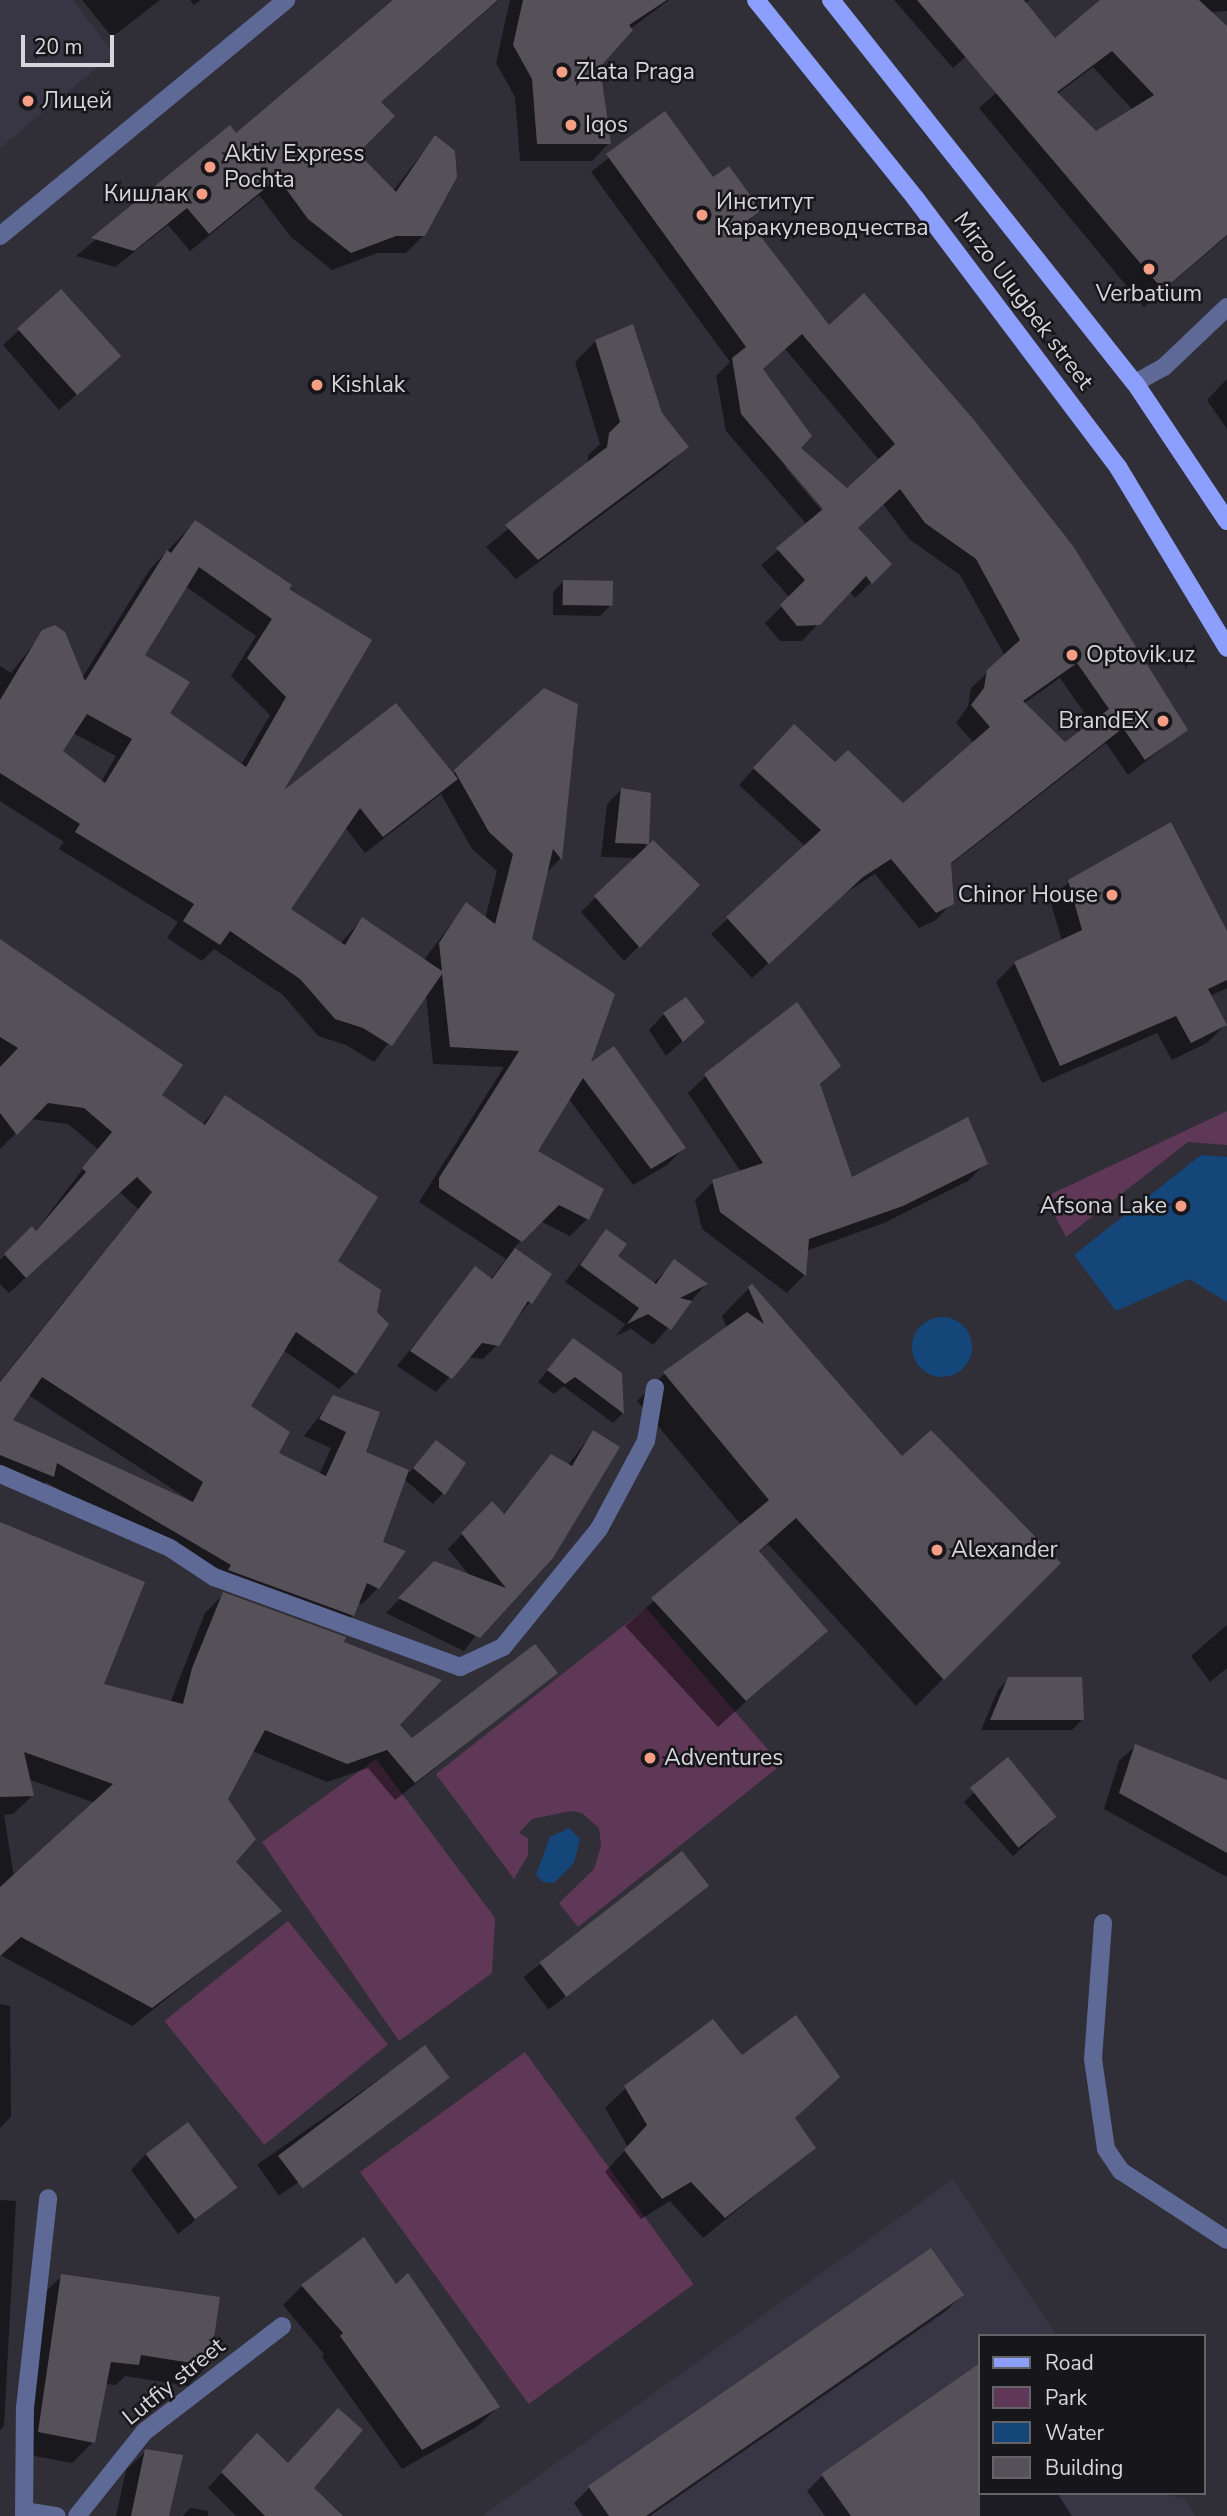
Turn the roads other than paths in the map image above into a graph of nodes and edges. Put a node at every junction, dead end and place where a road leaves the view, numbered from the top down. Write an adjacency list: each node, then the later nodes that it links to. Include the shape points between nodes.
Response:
1 (286, 0): 4 (street)
2 (757, 0): 8 (main road, Mirzo Ulugbek street, via 916,199 1118,467)
3 (831, 0): 6 (main road, Mirzo Ulugbek street)
4 (0, 236)
5 (1227, 307): 6 (street, via 1164,367)
6 (1135, 383): 7 (main road, Mirzo Ulugbek street)
7 (1227, 522)
8 (1227, 648)
9 (655, 1388): 10 (street, via 646,1441 600,1529 503,1647 460,1667 214,1577 170,1548)
10 (0, 1474)
11 (1103, 1923): 13 (street, via 1093,2059 1106,2149 1121,2171)
12 (48, 2198): 15 (street, via 25,2408)
13 (1227, 2240)
14 (282, 2326): 17 (street, Lutfiy street, via 144,2432)
15 (24, 2514): 16 (street)
16 (57, 2516)
17 (77, 2516)

